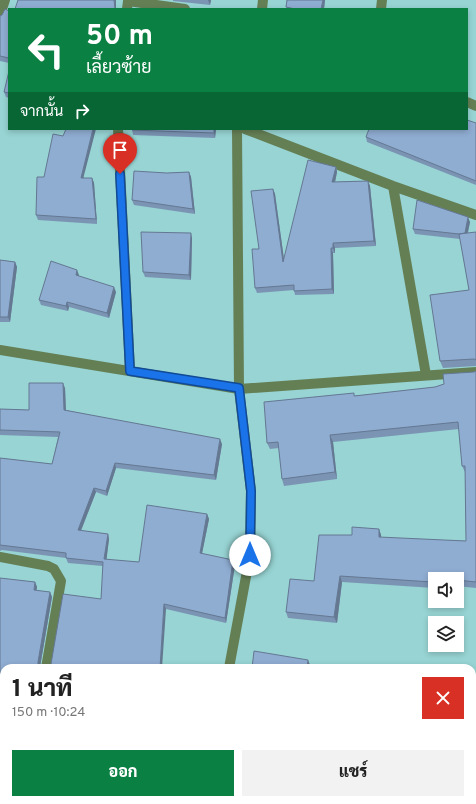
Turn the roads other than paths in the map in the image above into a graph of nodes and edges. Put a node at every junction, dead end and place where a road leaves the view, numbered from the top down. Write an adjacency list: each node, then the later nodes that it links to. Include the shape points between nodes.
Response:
1 (5, 0): 4 (street)
2 (127, 8): 3 (street, via 128,1)
3 (179, 8)
4 (0, 15)
5 (118, 130): 11 (street)
6 (237, 130): 14 (street)
7 (248, 130): 8 (street)
8 (393, 186): 9 (street); 13 (street)
9 (476, 216)
10 (0, 350): 11 (street)
11 (130, 371): 14 (street)
12 (476, 372): 13 (street)
13 (426, 375): 14 (street)
14 (239, 388): 17 (street, via 251,491 250,555)
15 (0, 556): 16 (street, via 48,566 54,569 61,581)
16 (47, 664)
17 (230, 664)

